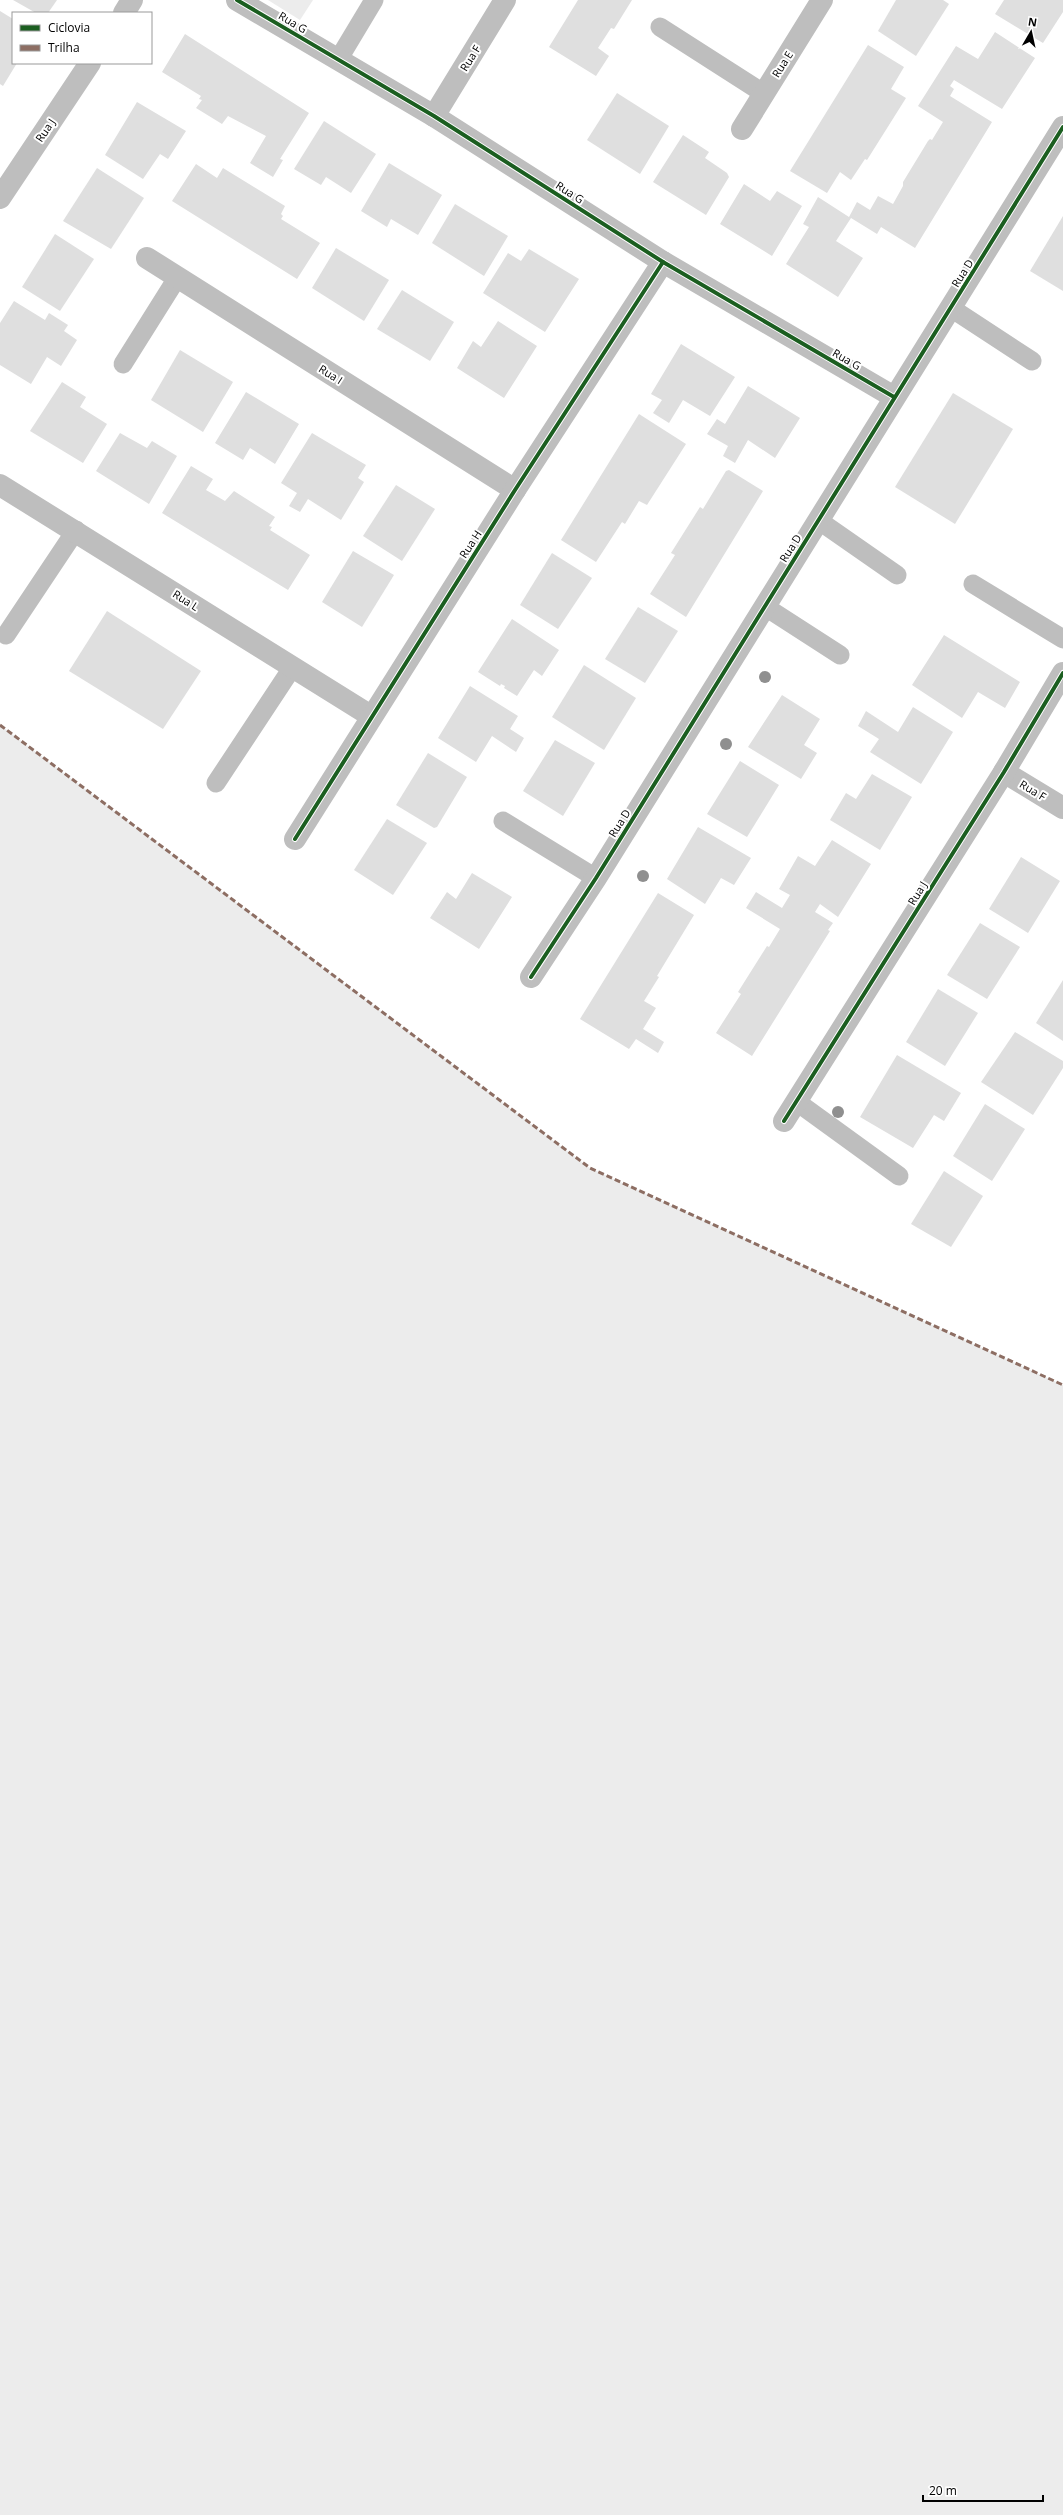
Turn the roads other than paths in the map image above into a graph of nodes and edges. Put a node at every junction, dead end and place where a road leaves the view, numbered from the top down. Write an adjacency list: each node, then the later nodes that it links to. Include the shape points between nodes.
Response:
1 (132, 0): 6 (street)
2 (237, 0): 8 (street, Rua G)
3 (374, 0): 8 (lane)
4 (505, 0): 11 (street, Rua F)
5 (822, 0): 10 (street, Rua E)
6 (125, 12)
7 (660, 27): 10 (lane)
8 (338, 60): 11 (street, Rua G)
9 (89, 64): 14 (street, Rua J)
10 (763, 93): 13 (street, Rua E)
11 (434, 116): 17 (street, Rua G)
12 (1063, 127): 19 (street, Rua D)
13 (742, 129)
14 (7, 173): 15 (street, Rua J)
15 (0, 198)
16 (147, 258): 18 (street, Rua I)
17 (663, 262): 22 (street, Rua G); 24 (street, Rua H)
18 (177, 278): 21 (lane); 24 (street, Rua I)
19 (951, 308): 20 (lane); 22 (street, Rua D)
20 (1032, 361)
21 (123, 364)
22 (894, 397): 25 (street, Rua D)
23 (0, 485): 26 (street, Rua L)
24 (515, 490): 35 (street, Rua H)
25 (818, 520): 27 (lane); 29 (street, Rua D)
26 (76, 530): 30 (lane); 33 (street, Rua L)
27 (897, 575)
28 (973, 584): 31 (lane)
29 (764, 606): 32 (lane); 41 (street, Rua D)
30 (6, 635)
31 (1063, 640)
32 (840, 655)
33 (292, 668): 35 (street, Rua L); 37 (lane)
34 (1063, 672): 36 (street, Rua J)
35 (371, 716): 40 (street, Rua H)
36 (1004, 772): 38 (street, Rua F); 43 (street, Rua J)
37 (216, 783)
38 (1063, 808)
39 (503, 821): 41 (lane)
40 (295, 839)
41 (596, 878): 42 (street, Rua D)
42 (531, 977)
43 (797, 1102): 44 (street, Rua J); 45 (lane)
44 (784, 1121)
45 (899, 1176)

